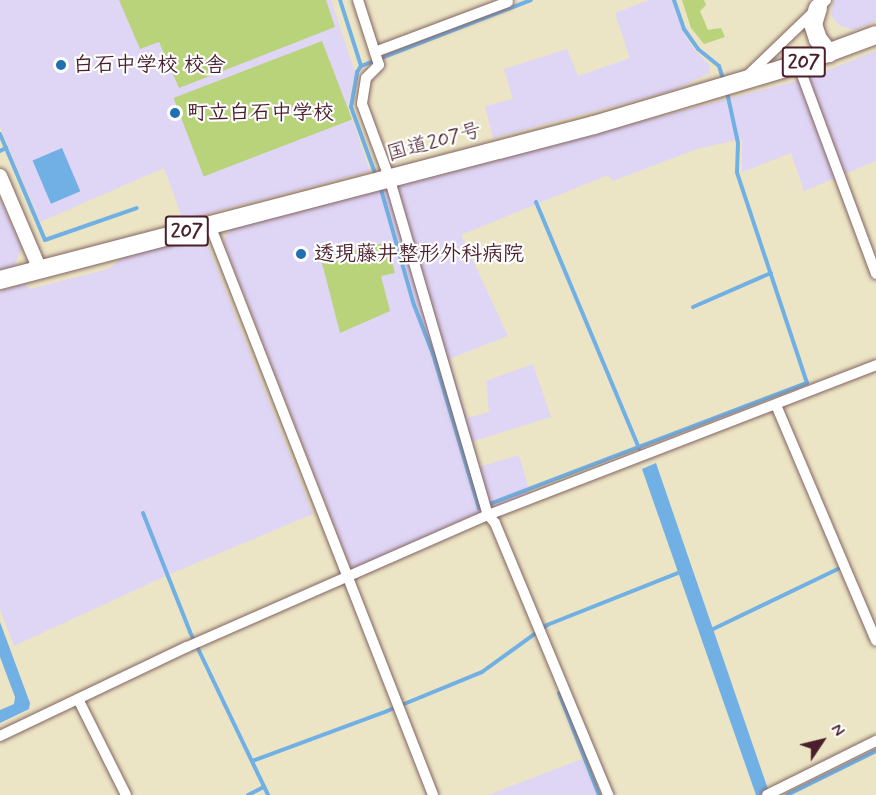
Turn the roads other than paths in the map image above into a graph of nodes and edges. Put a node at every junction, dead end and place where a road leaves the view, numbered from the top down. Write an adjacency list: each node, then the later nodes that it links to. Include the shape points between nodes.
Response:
1 (358, 0): 6 (street)
2 (508, 2): 6 (street)
3 (822, 4): 5 (highway, via 813,24); 8 (street)
4 (876, 35): 5 (highway, 国道207号 / 207)
5 (829, 53): 7 (highway, 国道207号 / 207)
6 (377, 58): 10 (street, via 366,78 362,104)
7 (798, 64): 8 (highway, 国道207号 / 207); 13 (street)
8 (730, 86): 10 (highway, 国道207号 / 207)
9 (0, 176): 12 (street)
10 (381, 179): 11 (highway, 国道207号 / 207); 17 (street)
11 (210, 225): 12 (highway, 国道207号 / 207); 18 (street)
12 (40, 270): 14 (highway, 国道207号 / 207)
13 (876, 274)
14 (0, 280)
15 (876, 365): 16 (street)
16 (776, 405): 17 (street); 19 (street)
17 (487, 509): 18 (street); 26 (street)
18 (347, 578): 20 (street, via 195,643); 25 (street)
19 (876, 641)
20 (78, 699): 21 (street); 24 (street)
21 (0, 736)
22 (876, 741): 23 (street)
23 (771, 793)
24 (126, 795)
25 (433, 795)
26 (608, 795)

